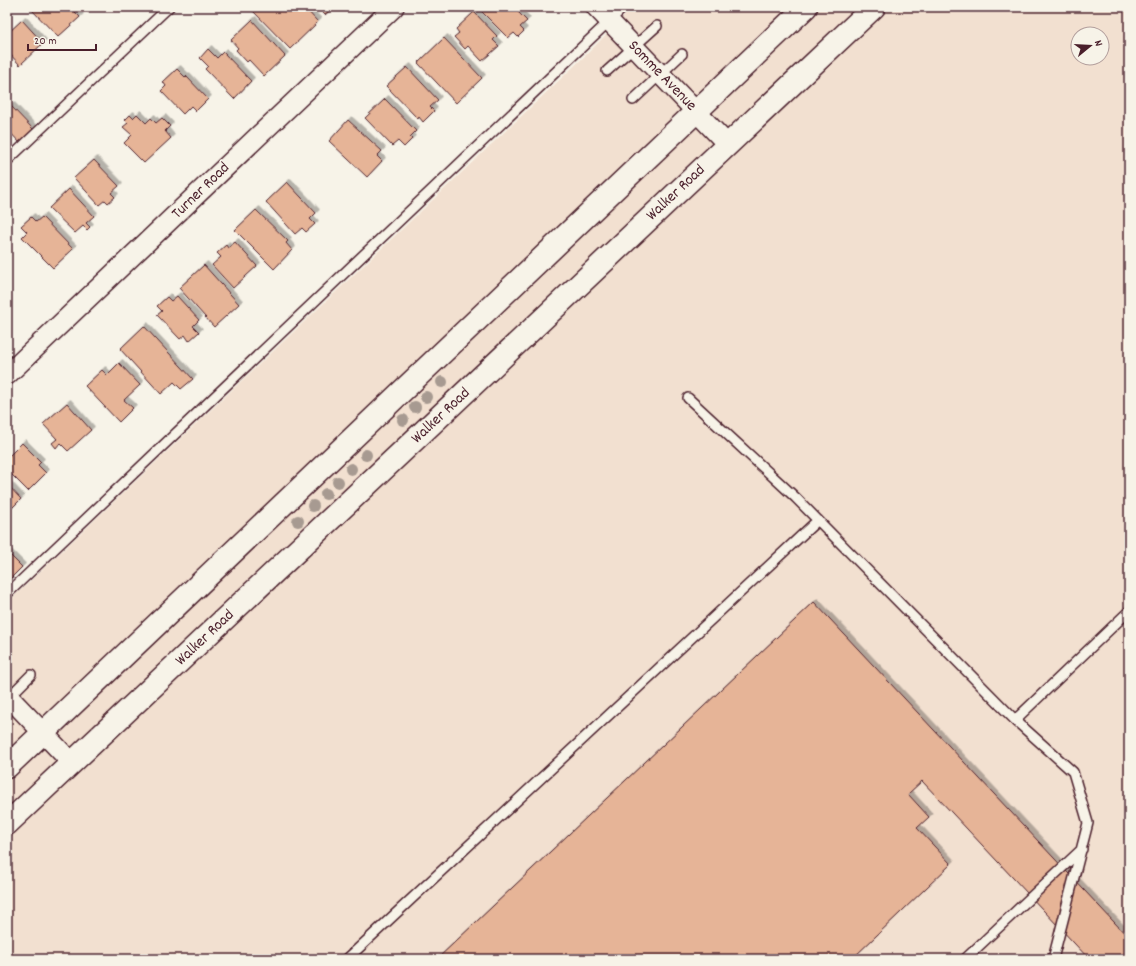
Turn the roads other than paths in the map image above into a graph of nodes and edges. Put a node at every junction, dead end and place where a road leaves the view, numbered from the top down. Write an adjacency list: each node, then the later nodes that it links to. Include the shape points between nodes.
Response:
1 (169, 7): 16 (lane)
2 (394, 7): 17 (street, Turner Road)
3 (596, 7): 7 (street, Somme Avenue)
4 (624, 7): 7 (lane)
5 (806, 7): 14 (main road)
6 (874, 7): 15 (main road, Walker Road)
7 (610, 21): 9 (street, Somme Avenue); 20 (lane)
8 (657, 26): 9 (lane)
9 (633, 46): 11 (lane); 12 (street, Somme Avenue)
10 (682, 54): 12 (lane)
11 (607, 71)
12 (660, 75): 13 (lane); 14 (street, Somme Avenue)
13 (633, 100)
14 (696, 112): 15 (street, Somme Avenue); 25 (main road)
15 (728, 145): 26 (main road, Walker Road)
16 (7, 161)
17 (7, 375)
18 (688, 398): 19 (lane)
19 (818, 520): 24 (lane); 30 (lane)
20 (7, 594)
21 (1129, 611): 24 (lane)
22 (31, 675): 23 (lane)
23 (8, 697): 25 (street)
24 (1015, 720): 29 (lane, via 1073,772 1088,823)
25 (43, 733): 26 (street); 27 (main road)
26 (72, 763): 28 (main road, Walker Road)
27 (7, 767)
28 (7, 824)
29 (1082, 849): 31 (lane); 32 (lane)
30 (347, 959)
31 (965, 959)
32 (1052, 959)

